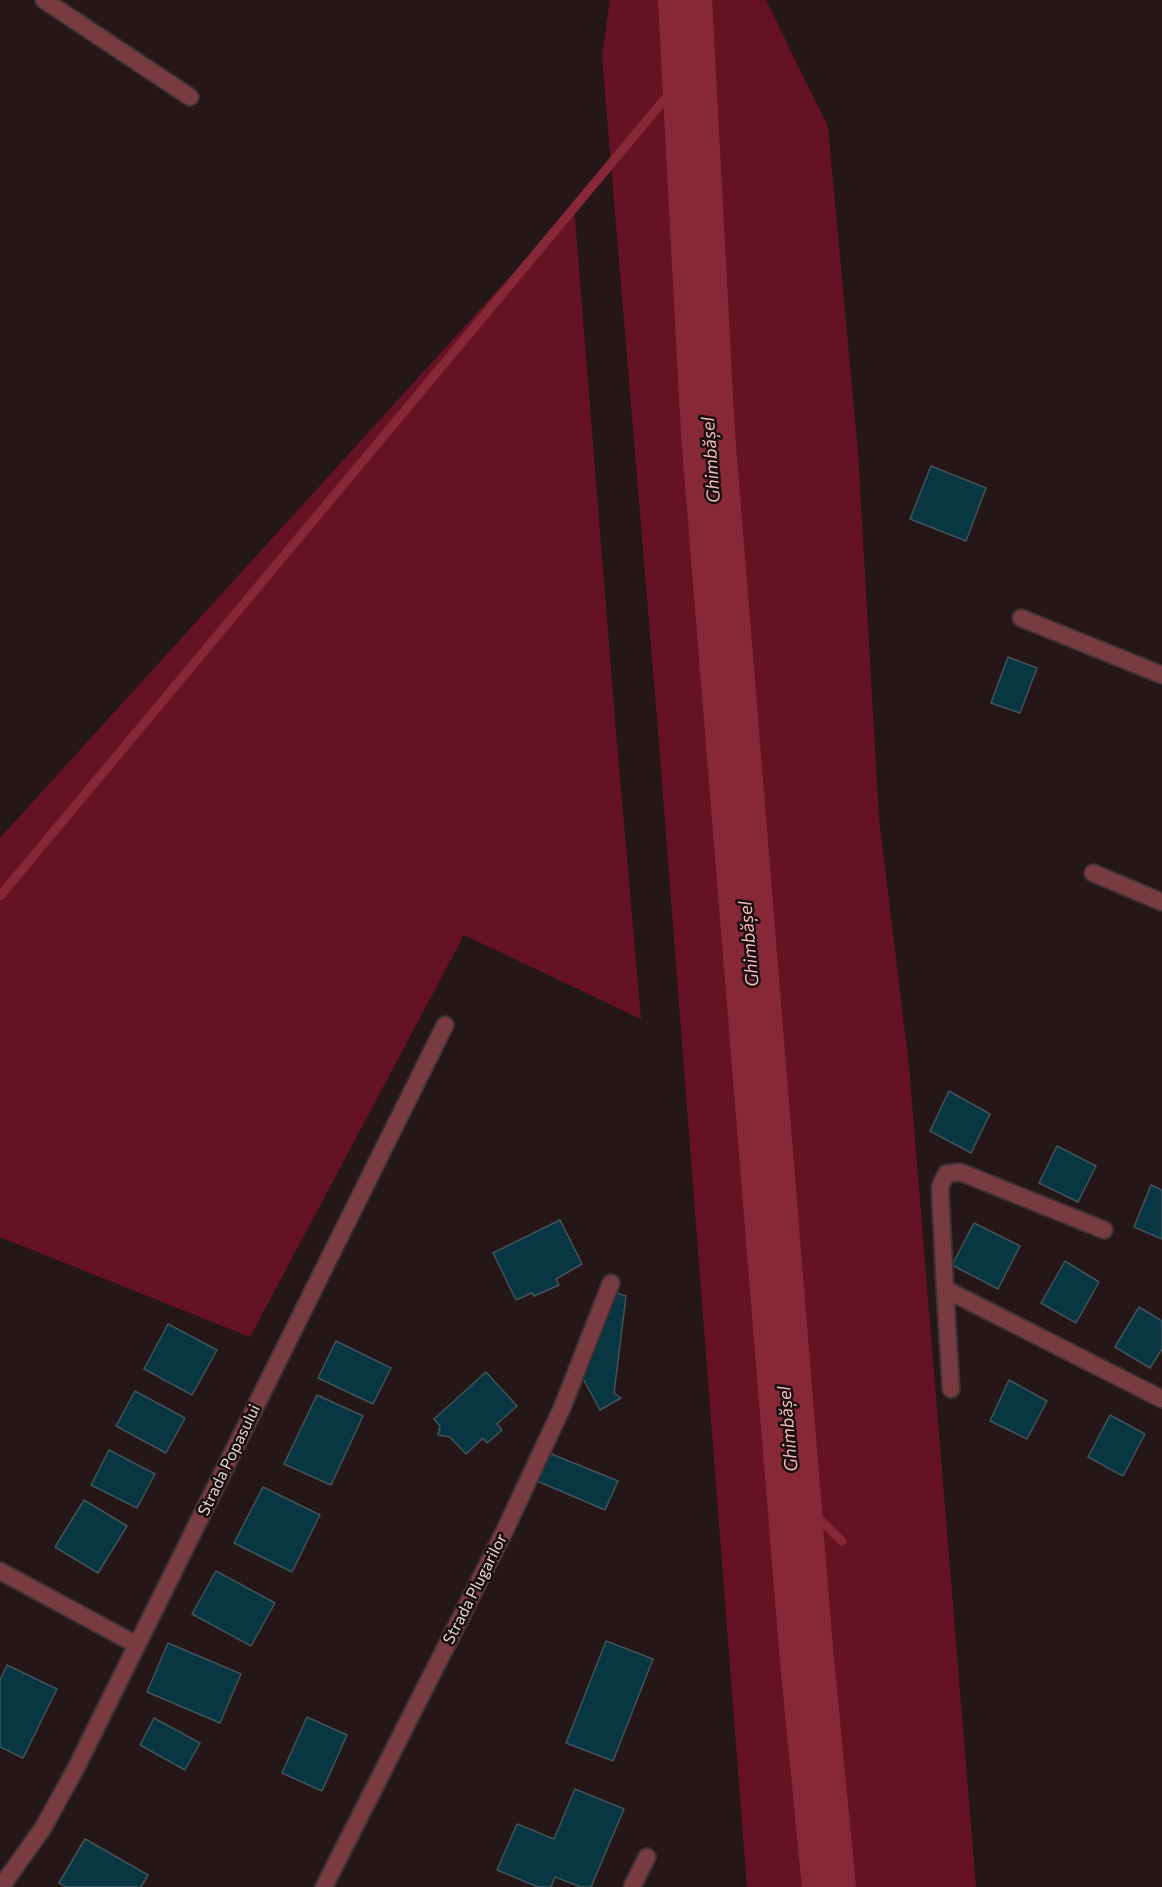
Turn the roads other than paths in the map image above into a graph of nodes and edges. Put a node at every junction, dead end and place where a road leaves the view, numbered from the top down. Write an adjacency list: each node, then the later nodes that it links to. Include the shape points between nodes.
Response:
1 (44, 0): 2 (street)
2 (190, 97)
3 (1021, 618): 4 (street)
4 (1162, 675)
5 (1093, 873): 6 (street)
6 (1162, 902)
7 (445, 1025): 14 (street, Strada Popasului)
8 (1104, 1230): 10 (street, via 960,1172 946,1174 940,1187)
9 (611, 1283): 17 (street, Strada Plugarilor, via 562,1408 505,1530)
10 (945, 1289): 11 (street); 12 (street)
11 (951, 1389)
12 (1162, 1399)
13 (0, 1570): 14 (street)
14 (137, 1645): 16 (street, Strada Popasului, via 43,1828)
15 (647, 1857): 18 (street)
16 (1, 1887)
17 (324, 1887)
18 (632, 1887)

